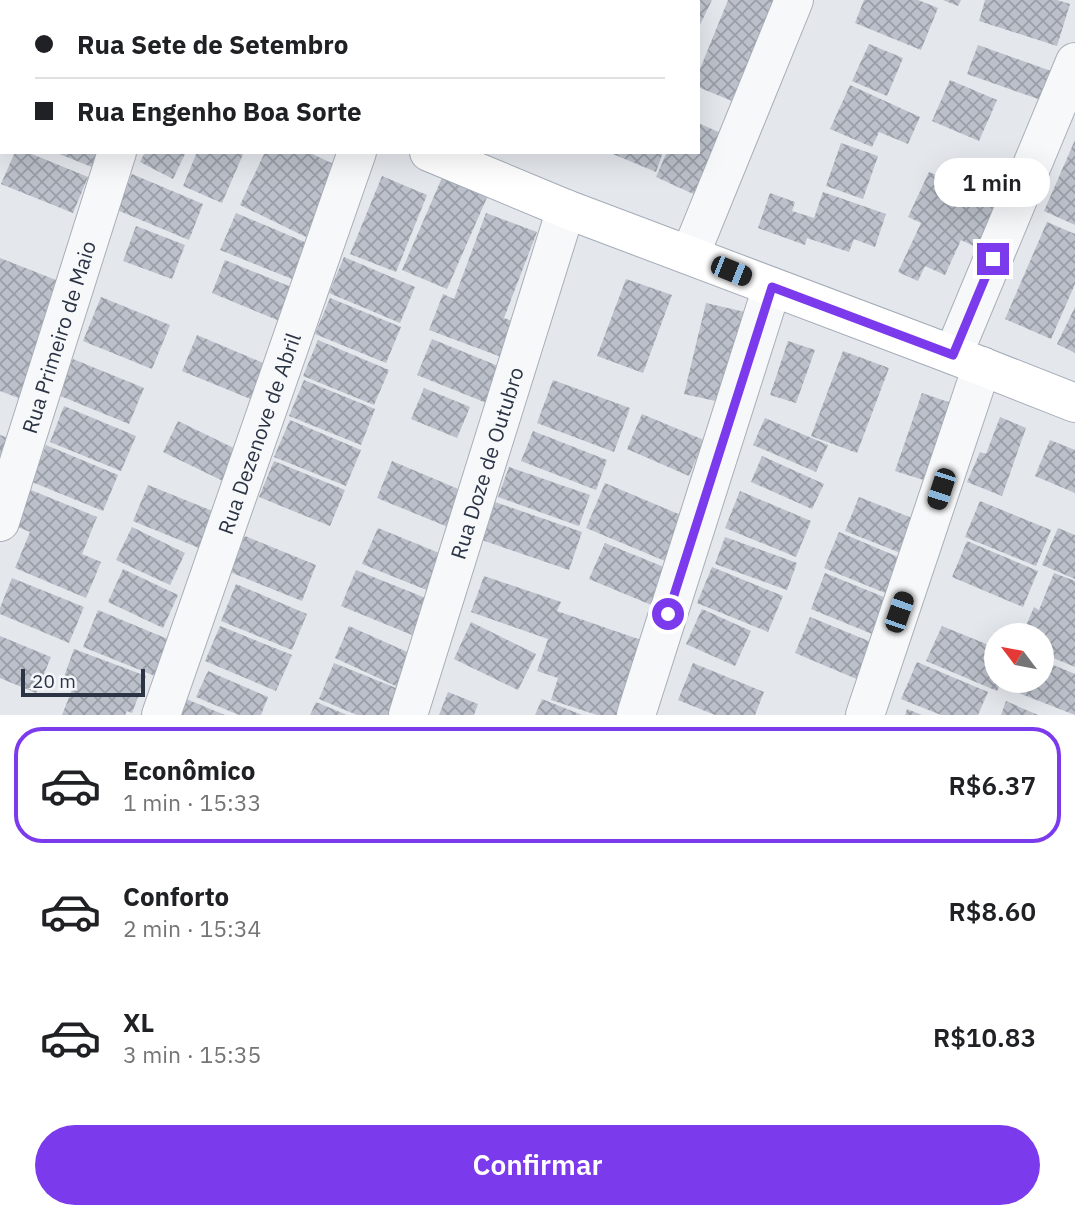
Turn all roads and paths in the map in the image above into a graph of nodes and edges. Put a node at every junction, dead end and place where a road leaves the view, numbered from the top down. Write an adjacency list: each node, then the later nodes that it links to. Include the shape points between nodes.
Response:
1 (794, 0): 7 (street)
2 (1071, 83): 9 (street)
3 (116, 154): 11 (street, Rua Primeiro de Maio)
4 (356, 154): 12 (street, Rua Dezenove de Abril)
5 (434, 154): 6 (main road)
6 (566, 209): 7 (main road); 13 (street, Rua Doze de Outubro)
7 (690, 255): 8 (main road)
8 (772, 287): 9 (main road); 14 (street)
9 (968, 360): 10 (main road); 15 (street)
10 (1075, 403)
11 (0, 522)
12 (161, 715)
13 (408, 715)
14 (636, 715)
15 (865, 715)

